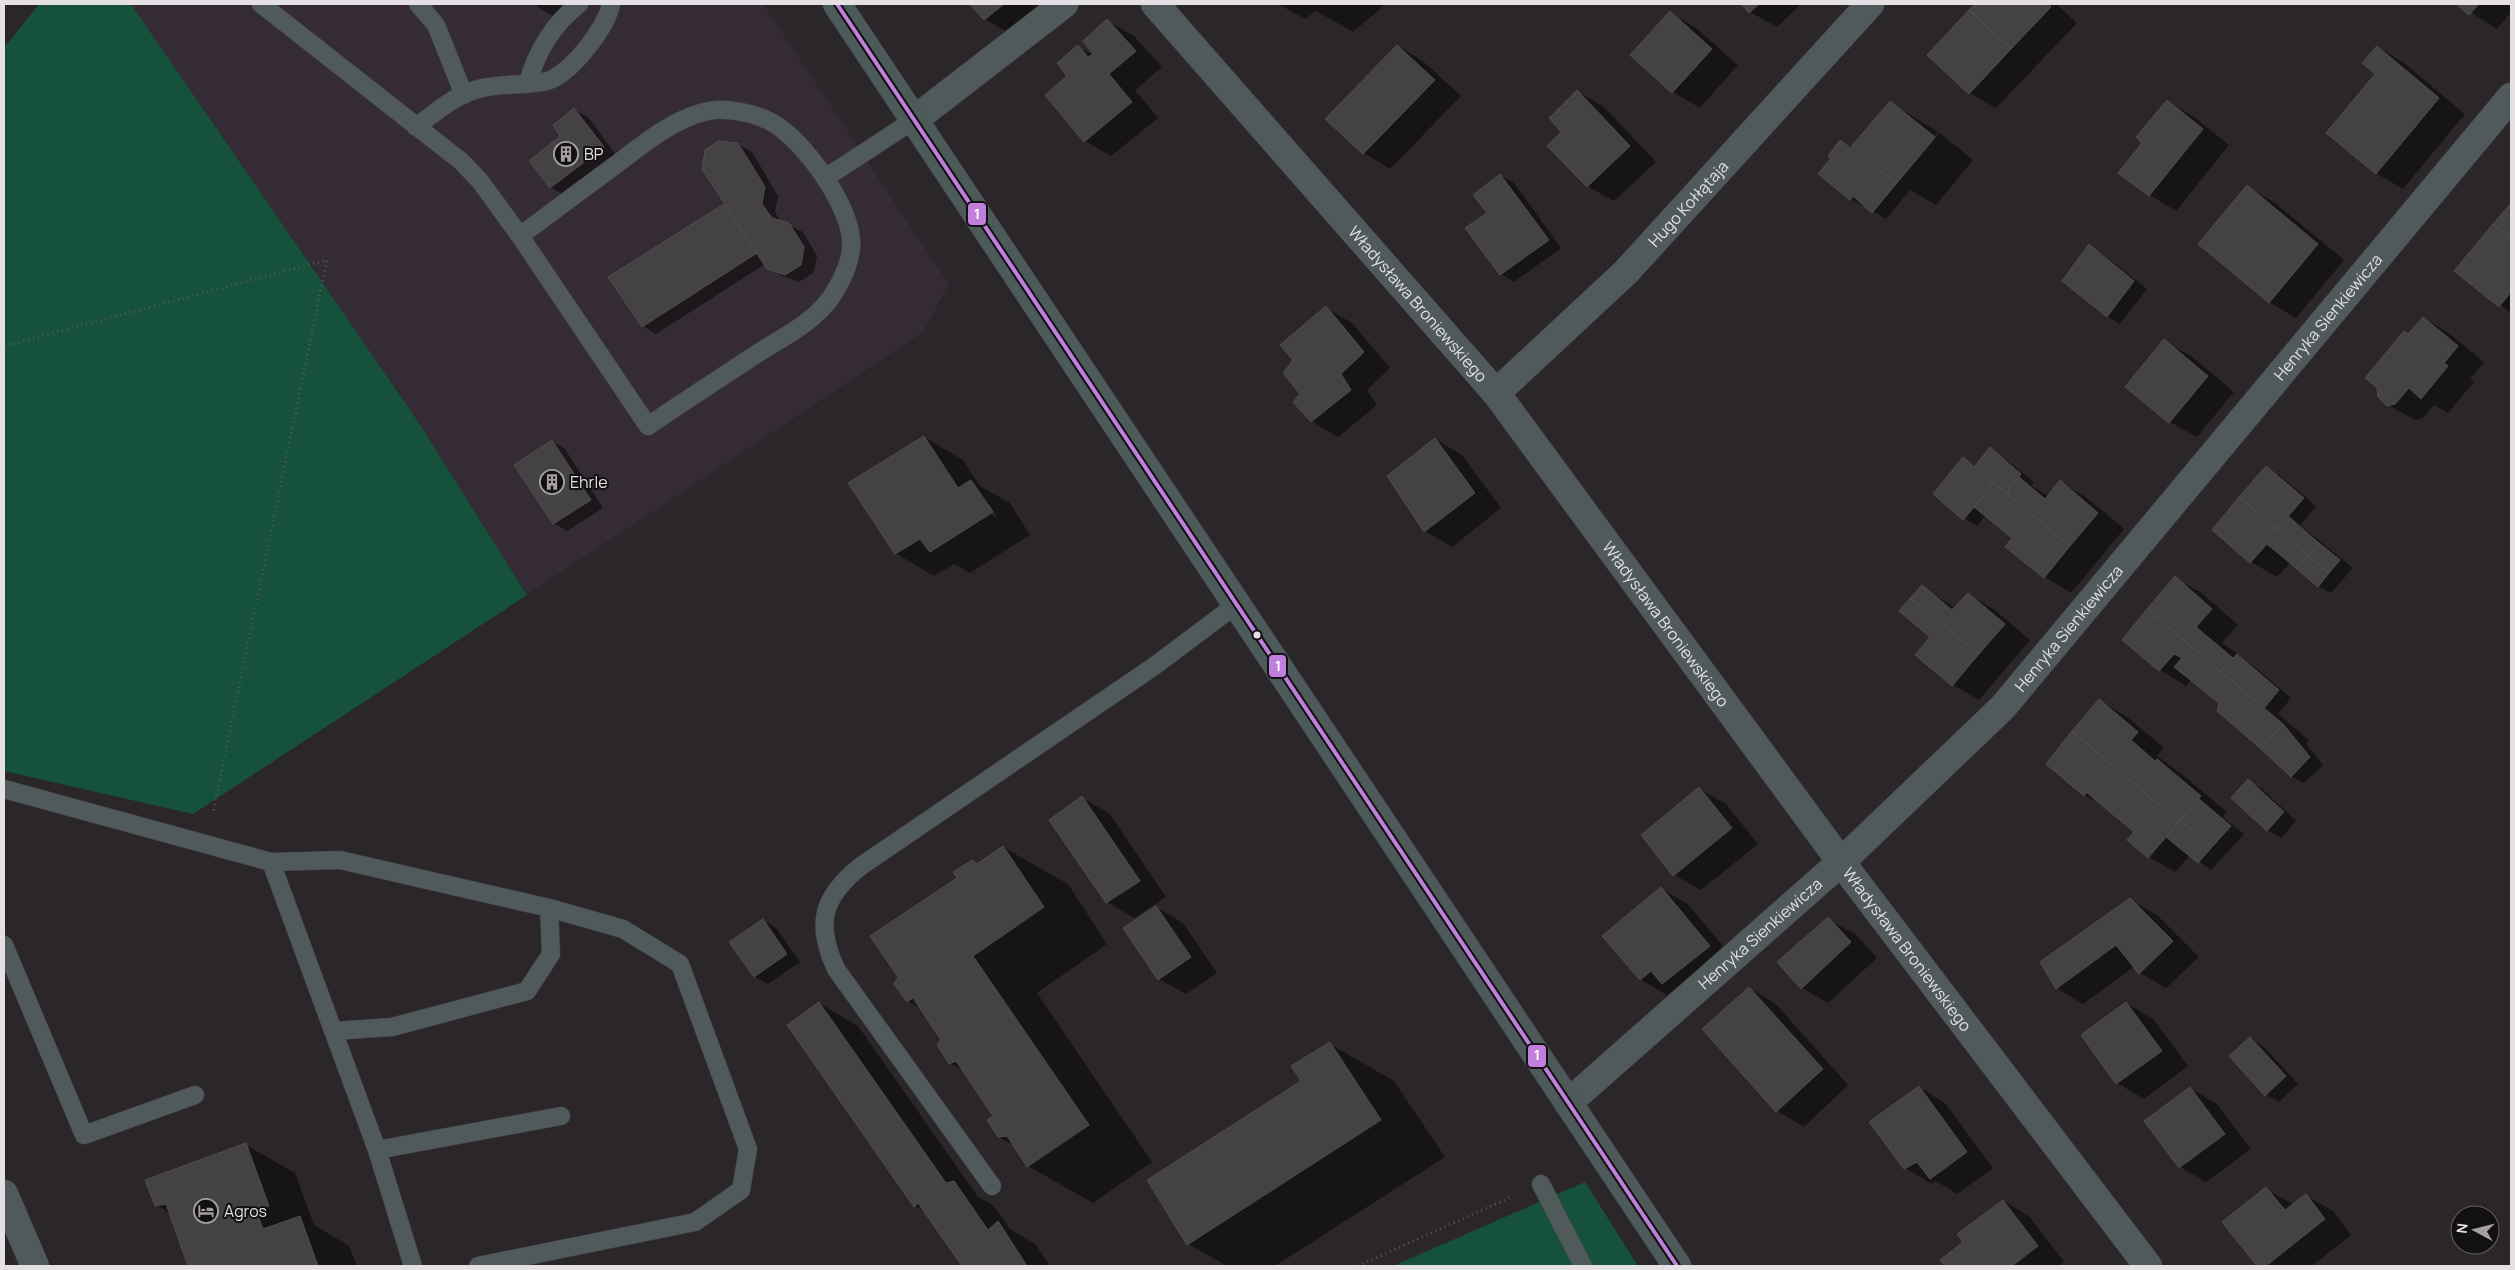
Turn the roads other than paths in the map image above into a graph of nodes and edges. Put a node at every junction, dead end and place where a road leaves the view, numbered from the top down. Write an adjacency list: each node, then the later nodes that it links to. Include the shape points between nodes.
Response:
1 (261, 4): 13 (lane)
2 (418, 4): 10 (lane, via 436,25)
3 (579, 4): 9 (lane, via 548,38 533,63)
4 (611, 4): 9 (lane, via 586,49 564,72 548,81)
5 (837, 4): 12 (main road)
6 (1064, 4): 12 (street)
7 (1155, 4): 16 (street, Władysława Broniewskiego)
8 (1870, 4): 16 (street, Hugo Kołłątaja, via 1626,272)
9 (528, 83): 10 (lane, via 482,88)
10 (464, 95): 13 (lane, via 448,102)
11 (2511, 97): 20 (street, Henryka Sienkiewicza, via 2003,707)
12 (914, 120): 14 (lane); 17 (main road)
13 (416, 127): 15 (lane, via 462,162)
14 (825, 178): 15 (lane, via 794,139 773,123 751,114 704,111 672,126 638,148); 15 (lane, via 847,220 852,240 848,261 832,296 807,321 648,426)
15 (520, 236)
16 (1496, 393): 20 (street, Władysława Broniewskiego)
17 (1237, 604): 25 (main road); 29 (lane, via 1153,667 861,866 842,881 830,901 824,924 826,948 836,969)
18 (4, 789): 19 (lane)
19 (270, 862): 21 (lane, via 340,860); 23 (lane)
20 (1841, 862): 25 (street, Henryka Sienkiewicza); 36 (street, Władysława Broniewskiego)
21 (549, 908): 23 (lane, via 551,954 527,991 392,1027); 33 (lane, via 623,930 680,964 748,1149 741,1190 695,1222)
22 (4, 945): 24 (lane, via 84,1135)
23 (334, 1031): 27 (lane)
24 (195, 1095)
25 (1568, 1103): 35 (main road)
26 (561, 1116): 27 (lane)
27 (377, 1150): 32 (lane)
28 (1541, 1184): 34 (lane)
29 (992, 1186)
30 (4, 1194): 31 (street)
31 (36, 1266)
32 (413, 1266)
33 (478, 1266)
34 (1583, 1266)
35 (1677, 1266)
36 (2148, 1266)

